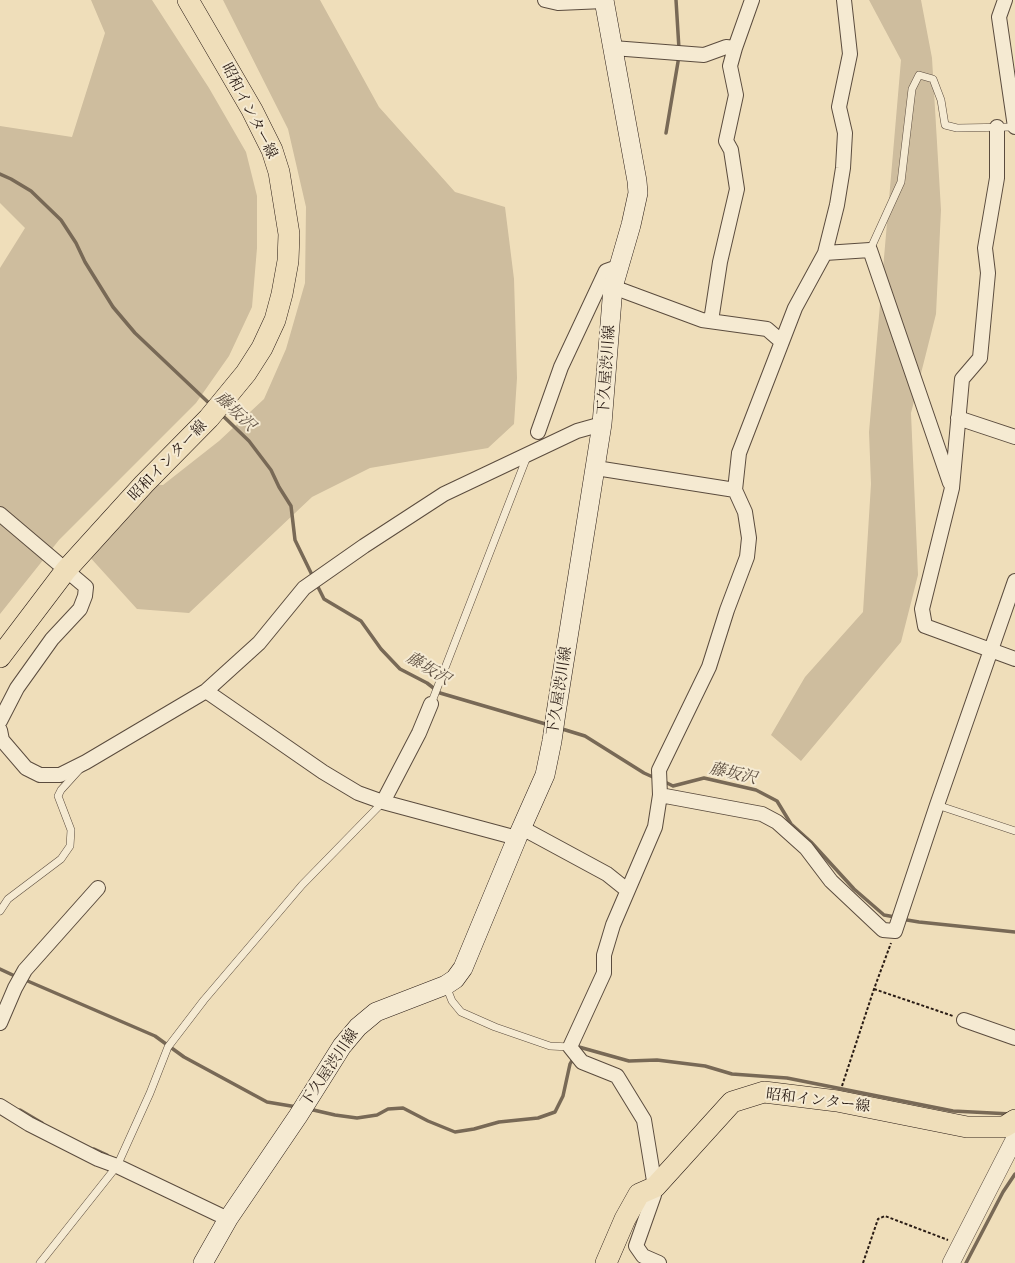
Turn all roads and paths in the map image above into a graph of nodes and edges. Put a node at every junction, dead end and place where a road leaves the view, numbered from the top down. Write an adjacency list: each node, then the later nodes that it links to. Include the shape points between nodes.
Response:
1 (188, 0): 26 (main road, 昭和インター線, via 252,110 272,150 289,234 288,261 281,301 262,348 225,400)
2 (545, 0): 6 (street, via 558,3)
3 (752, 0): 8 (street)
4 (844, 0): 12 (street, via 850,54 839,107 845,132 843,168)
5 (1005, 0): 10 (street, via 999,17)
6 (604, 1): 7 (main road, 下久屋渋川線)
7 (613, 48): 8 (street, via 704,55 726,47); 13 (main road, 下久屋渋川線, via 638,192)
8 (735, 48): 15 (street, via 730,66 736,95 726,141 731,150 737,189 720,262)
9 (997, 127): 10 (lane); 11 (lane, via 957,128 946,125 933,79 919,75 912,89 901,182); 17 (street, via 997,178 985,248 988,273 980,358 962,379)
10 (1015, 127)
11 (870, 250): 12 (street); 23 (street)
12 (825, 254): 16 (street, via 795,308)
13 (620, 266): 14 (main road, 下久屋渋川線); 19 (street, via 606,271 561,367)
14 (613, 287): 15 (street, via 702,320); 18 (main road, 下久屋渋川線)
15 (711, 321): 16 (street, via 767,329)
16 (782, 342): 24 (street, via 739,453)
17 (958, 418): 20 (street); 23 (street)
18 (602, 424): 21 (street, via 577,431); 22 (main road, 下久屋渋川線)
19 (538, 432)
20 (1015, 437)
21 (528, 454): 31 (street, via 444,494 304,588 259,643); 32 (lane)
22 (596, 468): 24 (street); 40 (main road, 下久屋渋川線, via 545,775)
23 (952, 488): 28 (street, via 922,609 925,626)
24 (735, 490): 36 (street, via 745,512 749,538 747,557 709,667 659,770)
25 (0, 514): 26 (street)
26 (66, 570): 29 (main road, 昭和インター線); 33 (street, via 86,587 80,609 52,639 21,682)
27 (1015, 581): 28 (street)
28 (992, 651): 30 (street); 38 (street)
29 (0, 657)
30 (1015, 659)
31 (206, 691): 35 (street); 37 (street, via 323,772 358,793)
32 (431, 704): 37 (street)
33 (0, 721)
34 (0, 730): 35 (street, via 2,740 26,768 40,775 60,774)
35 (86, 762): 43 (lane, via 58,796 71,830 70,846 61,859 8,899)
36 (660, 795): 42 (street, via 655,827); 44 (street, via 762,814 777,822 806,848 831,880 883,930)
37 (383, 802): 40 (street); 54 (lane, via 302,885 204,1000 168,1047)
38 (937, 805): 39 (lane); 44 (street)
39 (1015, 831)
40 (519, 833): 42 (street, via 607,874); 45 (main road, 下久屋渋川線, via 469,956 455,979)
41 (98, 888): 48 (street, via 25,970)
42 (627, 890): 50 (street, via 604,955 604,973)
43 (0, 911)
44 (895, 931): 46 (path)
45 (446, 985): 50 (lane, via 452,1001 461,1012 494,1027 550,1046); 56 (main road, 下久屋渋川線, via 376,1012 358,1027 342,1046)
46 (874, 988): 47 (path); 51 (path)
47 (964, 1020): 49 (street)
48 (0, 1023)
49 (1015, 1038)
50 (570, 1047): 55 (street, via 582,1062 617,1076 644,1120)
51 (837, 1101): 53 (main road, 昭和インター線, via 967,1127); 55 (main road, 昭和インター線, via 764,1092 732,1102)
52 (0, 1106): 54 (street, via 29,1124)
53 (1014, 1127): 57 (street)
54 (117, 1166): 56 (street); 58 (lane)
55 (655, 1187): 60 (main road, 昭和インター線, via 639,1194); 61 (street, via 636,1246 643,1256)
56 (228, 1219): 59 (main road, 下久屋渋川線)
57 (960, 1245): 62 (path, via 885,1216 878,1219); 63 (street)
58 (40, 1263)
59 (203, 1263)
60 (606, 1263)
61 (659, 1263)
62 (863, 1263)
63 (951, 1263)

